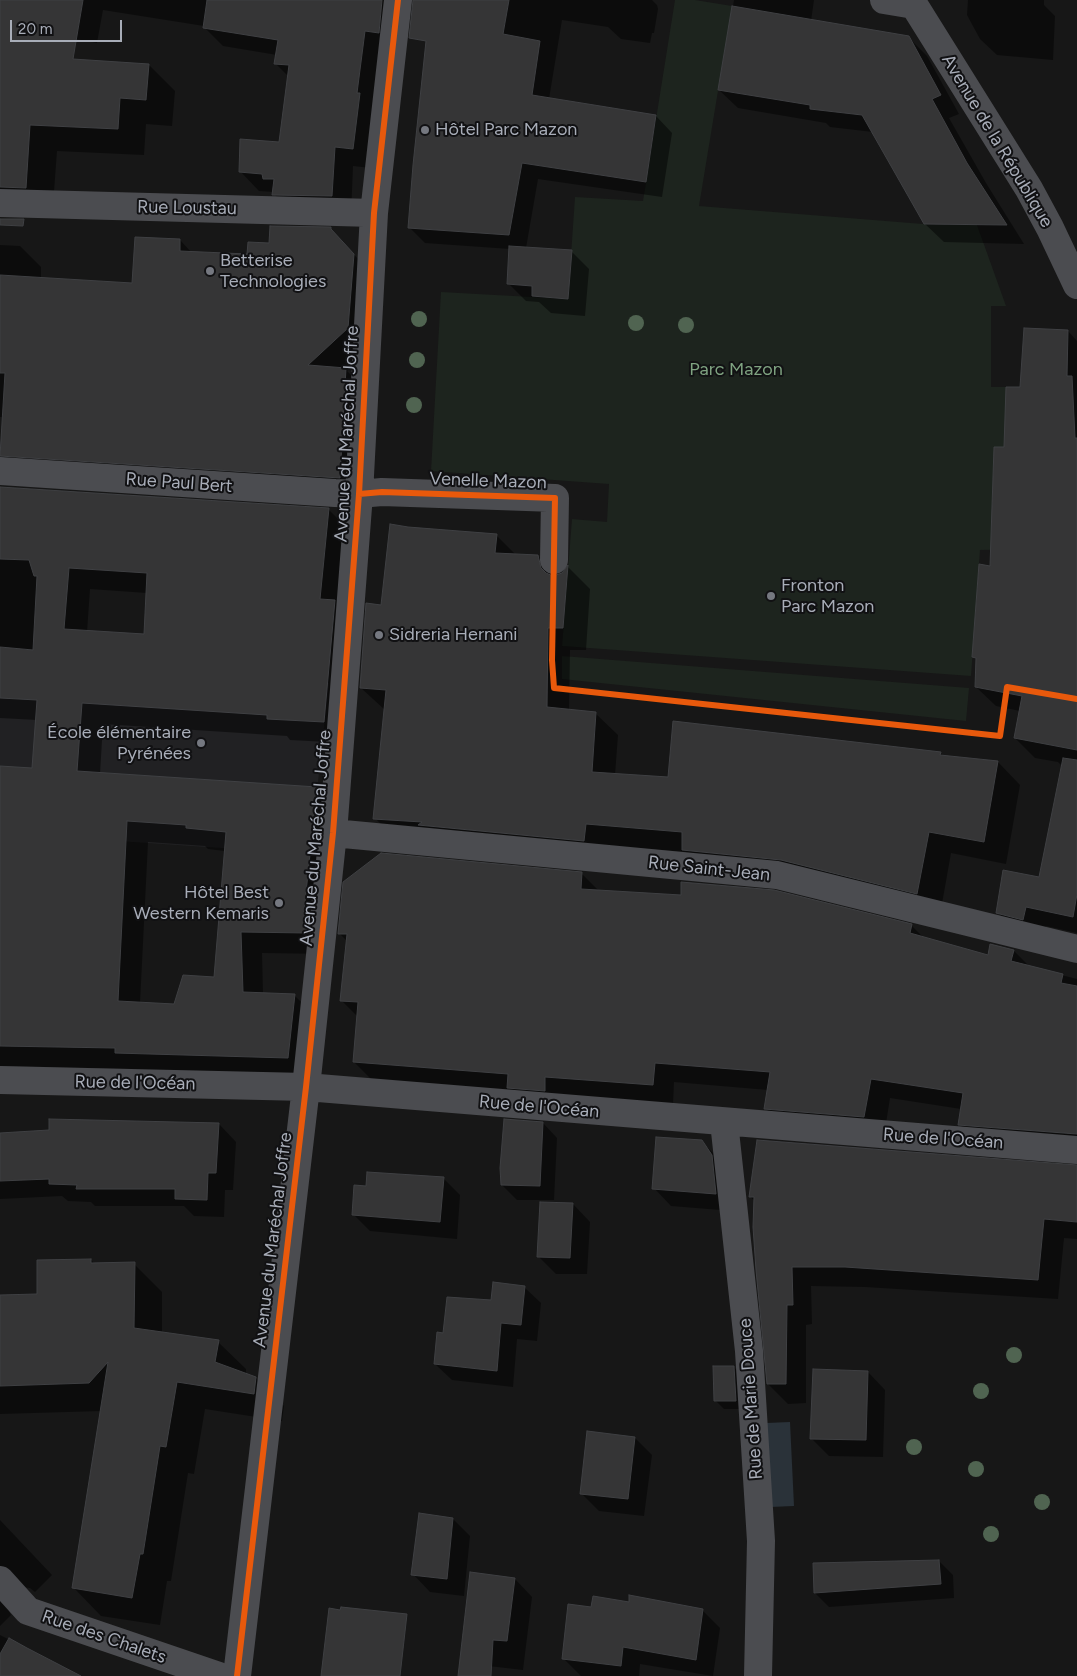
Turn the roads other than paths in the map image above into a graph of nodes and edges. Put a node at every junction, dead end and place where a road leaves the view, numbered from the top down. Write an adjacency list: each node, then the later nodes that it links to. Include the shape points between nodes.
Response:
1 (398, 0): 5 (street, Avenue du Maréchal Joffre)
2 (884, 0): 3 (street)
3 (912, 2): 6 (street, Avenue de la République, via 1029,189)
4 (0, 203): 5 (street, Rue Loustau)
5 (374, 212): 8 (street, Avenue du Maréchal Joffre)
6 (1077, 285)
7 (0, 471): 8 (street, Rue Paul Bert)
8 (359, 494): 9 (street, Venelle Mazon, via 555,498); 10 (street, Avenue du Maréchal Joffre)
9 (554, 560)
10 (333, 833): 11 (street, Rue Saint-Jean, via 776,875); 13 (street, Avenue du Maréchal Joffre)
11 (1077, 949)
12 (0, 1080): 13 (street, Rue de l'Océan)
13 (306, 1087): 14 (street, Rue de l'Océan); 18 (street, Avenue du Maréchal Joffre)
14 (724, 1122): 15 (street, Rue de l'Océan); 19 (street, Rue de Marie Douce, via 750,1351 761,1540)
15 (1077, 1150)
16 (0, 1580): 17 (street, Rue des Chalets, via 28,1611)
17 (219, 1676)
18 (238, 1676)
19 (758, 1676)

